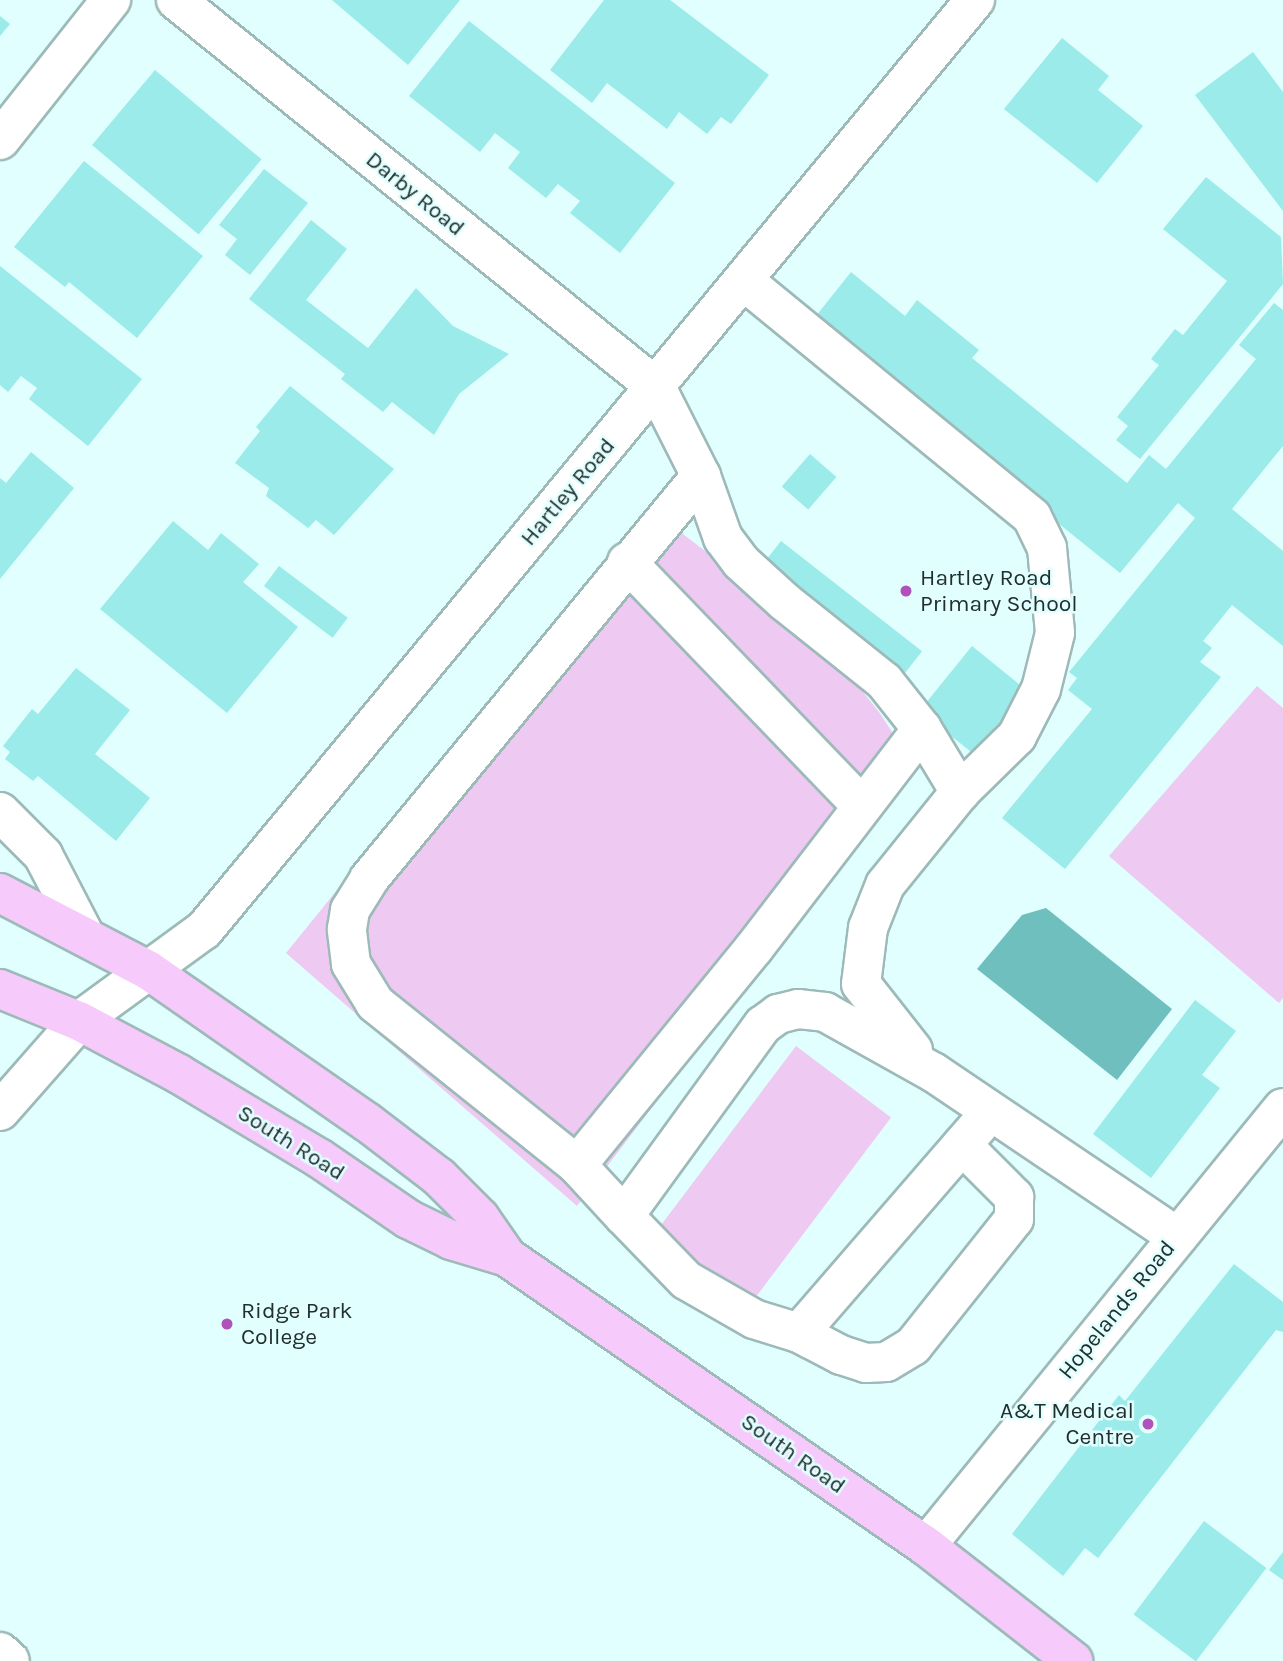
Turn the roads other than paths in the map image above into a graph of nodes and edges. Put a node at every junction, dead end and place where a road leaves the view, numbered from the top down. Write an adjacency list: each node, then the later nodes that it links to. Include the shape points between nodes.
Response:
1 (111, 0): 4 (street)
2 (176, 0): 6 (street, Darby Road)
3 (975, 0): 5 (street, Hartley Road)
4 (0, 140)
5 (744, 281): 6 (street, Hartley Road); 10 (street, via 1032,517 1046,548 1055,633 1041,690 1017,736)
6 (656, 387): 7 (street); 15 (street, Hartley Road, via 204,930)
7 (701, 476): 8 (street); 9 (street, via 723,538 741,562 884,681)
8 (627, 562): 11 (street); 23 (street, via 369,879 350,910 347,929 351,964 375,1003)
9 (922, 729): 10 (street); 11 (street)
10 (960, 792): 18 (street, via 885,885 868,928 861,984 874,1007)
11 (861, 805): 23 (street, via 754,948)
12 (0, 812): 14 (street, via 43,855)
13 (0, 893): 14 (main road, South Road)
14 (85, 936): 15 (main road, South Road)
15 (148, 970): 17 (street, Hartley Road); 26 (main road, South Road, via 439,1177 480,1218)
16 (0, 989): 17 (main road, South Road)
17 (79, 1021): 20 (street, Hartley Road); 26 (main road, South Road, via 272,1130 408,1219 450,1240)
18 (933, 1072): 21 (street); 24 (street, via 825,1012 798,1009 778,1014 764,1025)
19 (1283, 1108): 25 (street, Hopelands Road)
20 (0, 1111)
21 (991, 1112): 22 (street); 25 (street)
22 (962, 1145): 27 (street); 27 (street, via 1014,1197 1014,1219 913,1346 886,1362 866,1363)
23 (577, 1165): 24 (street)
24 (624, 1216): 27 (street, via 686,1280 754,1319)
25 (1178, 1237): 28 (street, Hopelands Road)
26 (507, 1257): 28 (main road, South Road)
27 (799, 1333)
28 (926, 1546): 31 (main road, South Road)
29 (0, 1652): 30 (street)
30 (10, 1661)
31 (1073, 1661)

